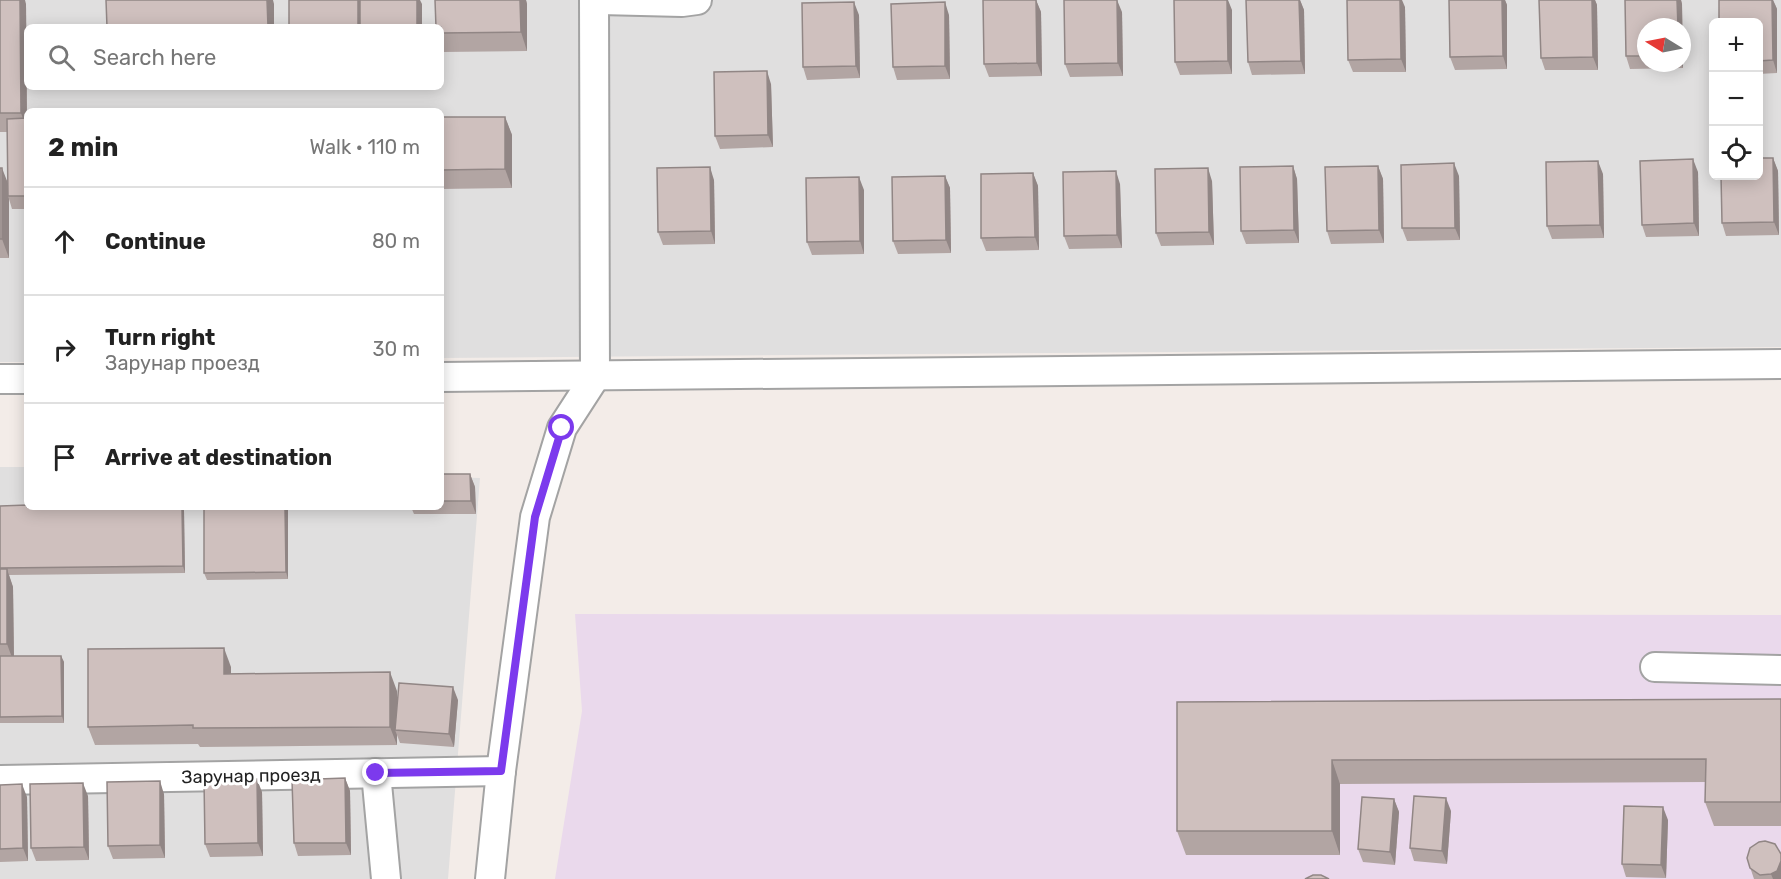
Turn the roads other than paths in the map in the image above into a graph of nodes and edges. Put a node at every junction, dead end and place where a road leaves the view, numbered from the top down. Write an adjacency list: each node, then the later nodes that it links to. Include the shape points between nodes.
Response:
1 (594, 0): 6 (street)
2 (600, 0): 3 (street)
3 (697, 0)
4 (1781, 364): 6 (street)
5 (444, 377): 6 (street)
6 (595, 377): 11 (street, via 562,428 535,517)
7 (0, 379): 8 (street)
8 (24, 379)
9 (1655, 667): 10 (street)
10 (1781, 669)
11 (501, 771): 12 (street, Зарунар проезд); 15 (street)
12 (376, 773): 13 (street, Зарунар проезд); 14 (street)
13 (0, 780)
14 (386, 879)
15 (490, 879)

